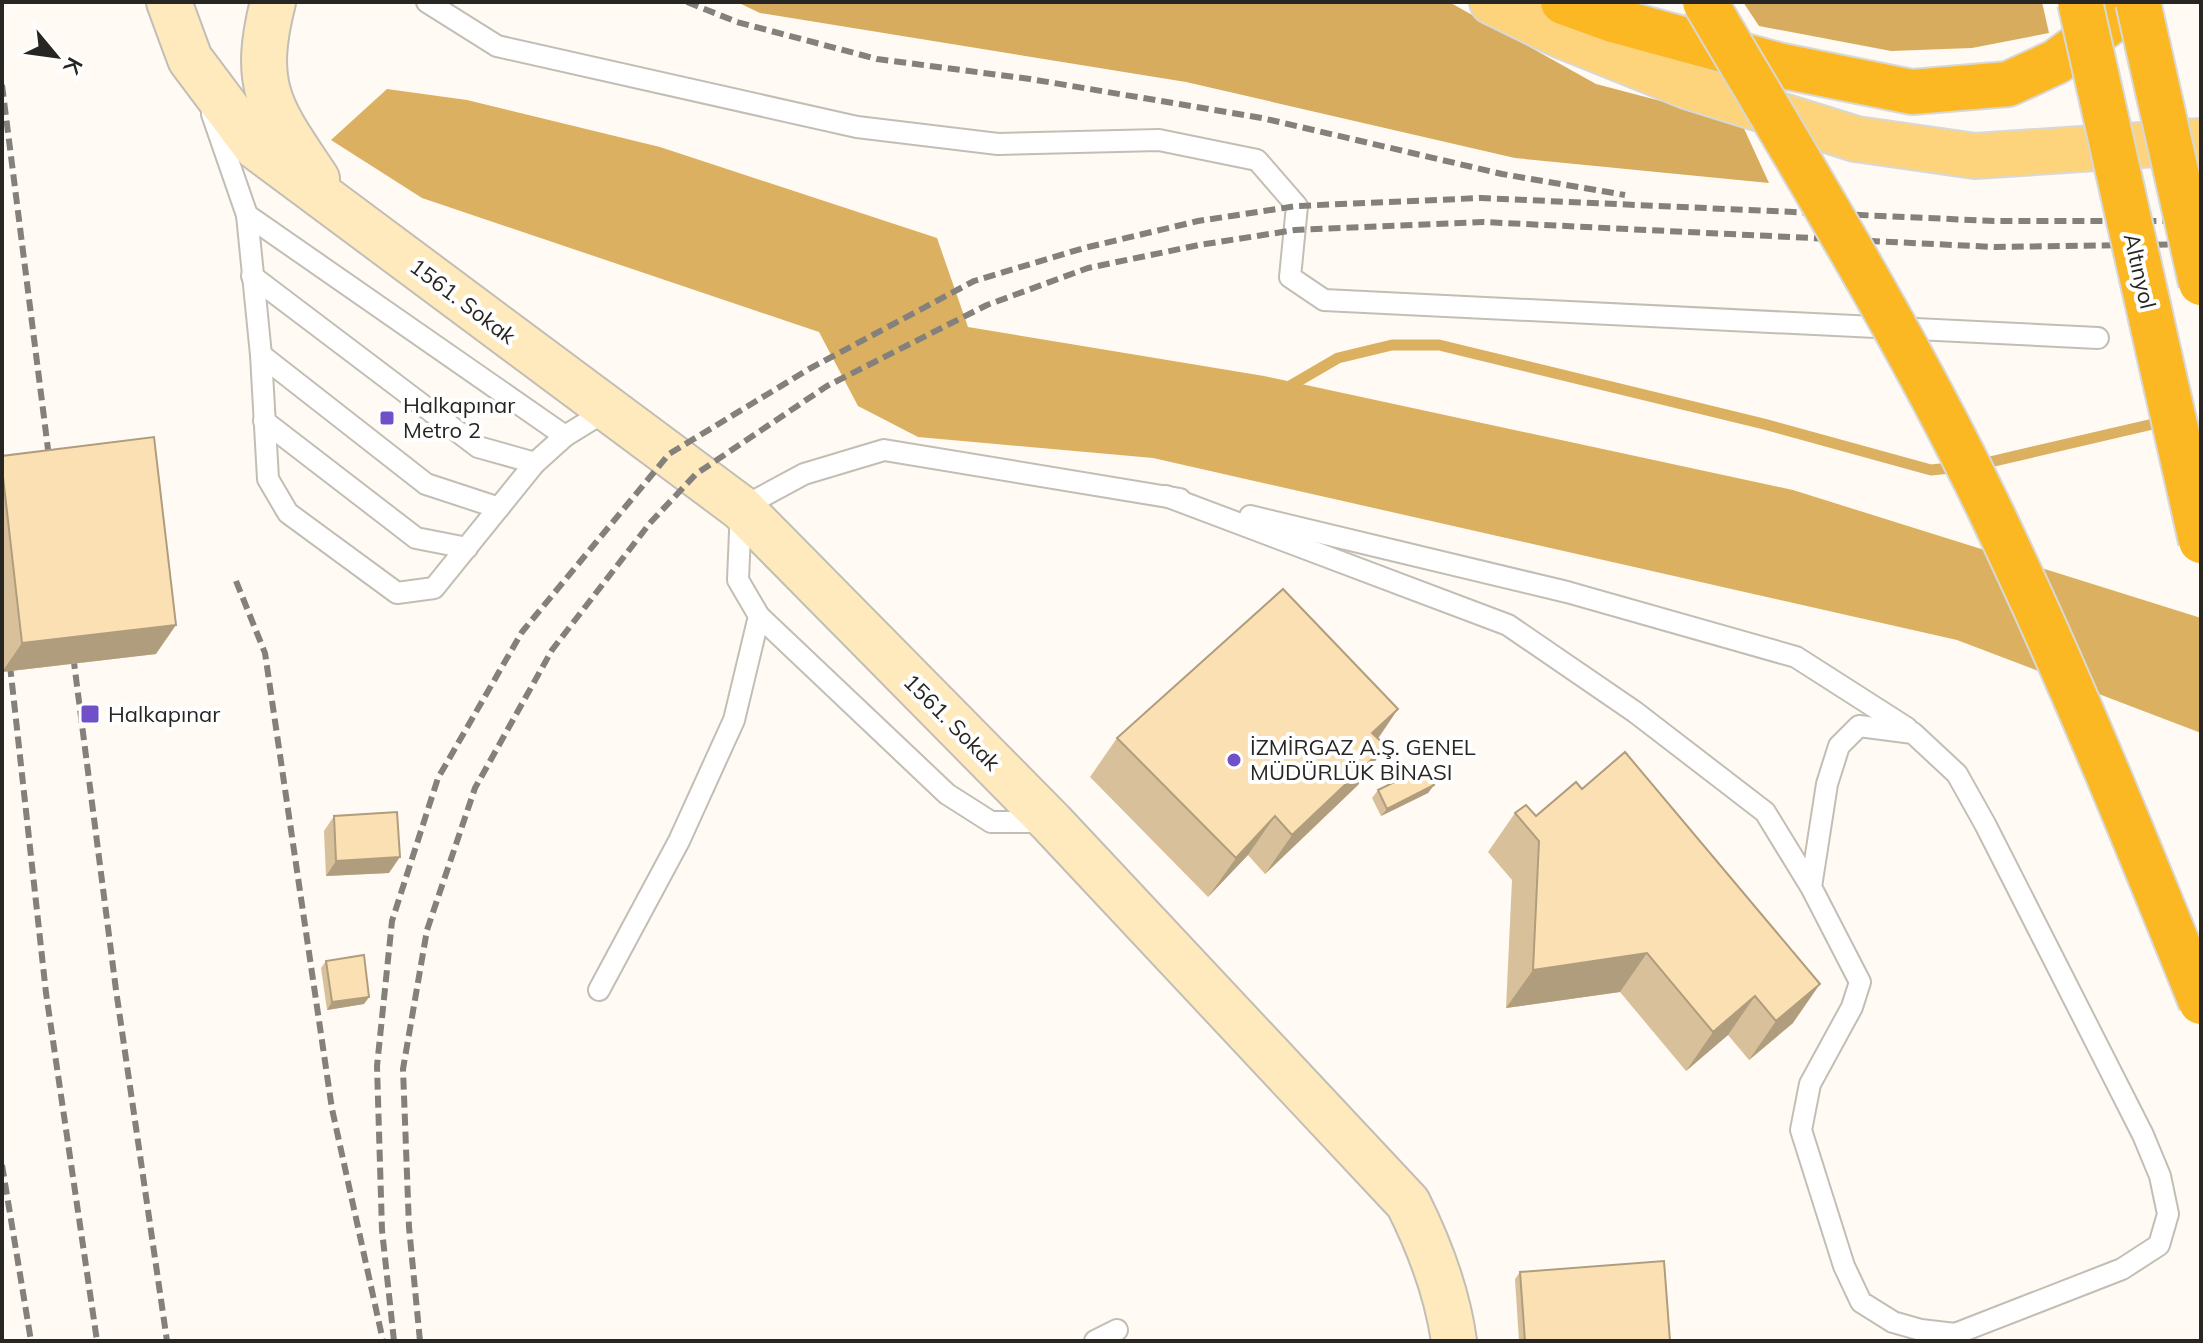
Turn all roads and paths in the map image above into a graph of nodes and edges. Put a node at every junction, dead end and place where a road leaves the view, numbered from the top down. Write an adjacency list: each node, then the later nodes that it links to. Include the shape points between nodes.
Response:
1 (169, 2): 10 (main road, 1561. Sokak)
2 (273, 2): 12 (main road, via 264,47 268,99)
3 (427, 2): 16 (lane, via 497,46 857,127 998,144 1159,140 1257,160 1297,206 1290,277 1324,300)
4 (1492, 2): 11 (main road, via 1687,86 1856,139 1975,156)
5 (1563, 2): 8 (highway, via 1778,65 1912,92 2008,84 2056,62 2116,18)
6 (1705, 2): 32 (highway, bridge, via 1898,334 1988,506 2112,783)
7 (2080, 2): 25 (highway, Altınyol, bridge)
8 (2127, 2)
9 (2138, 2): 15 (highway, bridge)
10 (190, 59): 12 (main road, 1561. Sokak, via 256,147); 13 (lane)
11 (2201, 141)
12 (333, 205): 18 (main road, 1561. Sokak)
13 (247, 215): 14 (lane); 20 (lane)
14 (252, 276): 17 (lane); 21 (lane, via 478,447)
15 (2201, 283)
16 (2098, 338)
17 (261, 355): 19 (lane); 23 (lane, via 426,484)
18 (609, 409): 20 (lane); 24 (main road, 1561. Sokak)
19 (264, 421): 26 (lane, via 416,538); 26 (lane, via 268,479 288,513 397,593 434,588)
20 (565, 436): 21 (lane)
21 (535, 463): 23 (lane)
22 (1166, 496): 24 (lane, via 884,450 804,474); 28 (lane, via 1567,592 1796,657); 30 (lane, via 1508,625 1635,712 1765,812)
23 (499, 508): 26 (lane)
24 (741, 508): 27 (lane, via 738,580); 29 (main road, 1561. Sokak)
25 (2201, 541)
26 (467, 548)
27 (759, 616): 29 (lane, via 947,794 991,822); 31 (lane, via 734,720 679,841)
28 (1913, 733): 30 (lane, via 1859,726 1839,746 1827,784); 30 (lane, via 1957,774 2143,1135 2168,1214 2159,1245 2122,1269 1955,1334 1893,1322 1861,1302 1844,1266 1801,1130 1810,1084 1860,982)
29 (1051, 822): 35 (main road, 1561. Sokak, via 1408,1203 1431,1250)
30 (1811, 887)
31 (599, 990)
32 (2201, 1002)
33 (1117, 1330): 34 (lane)
34 (1095, 1341)
35 (1454, 1341)

